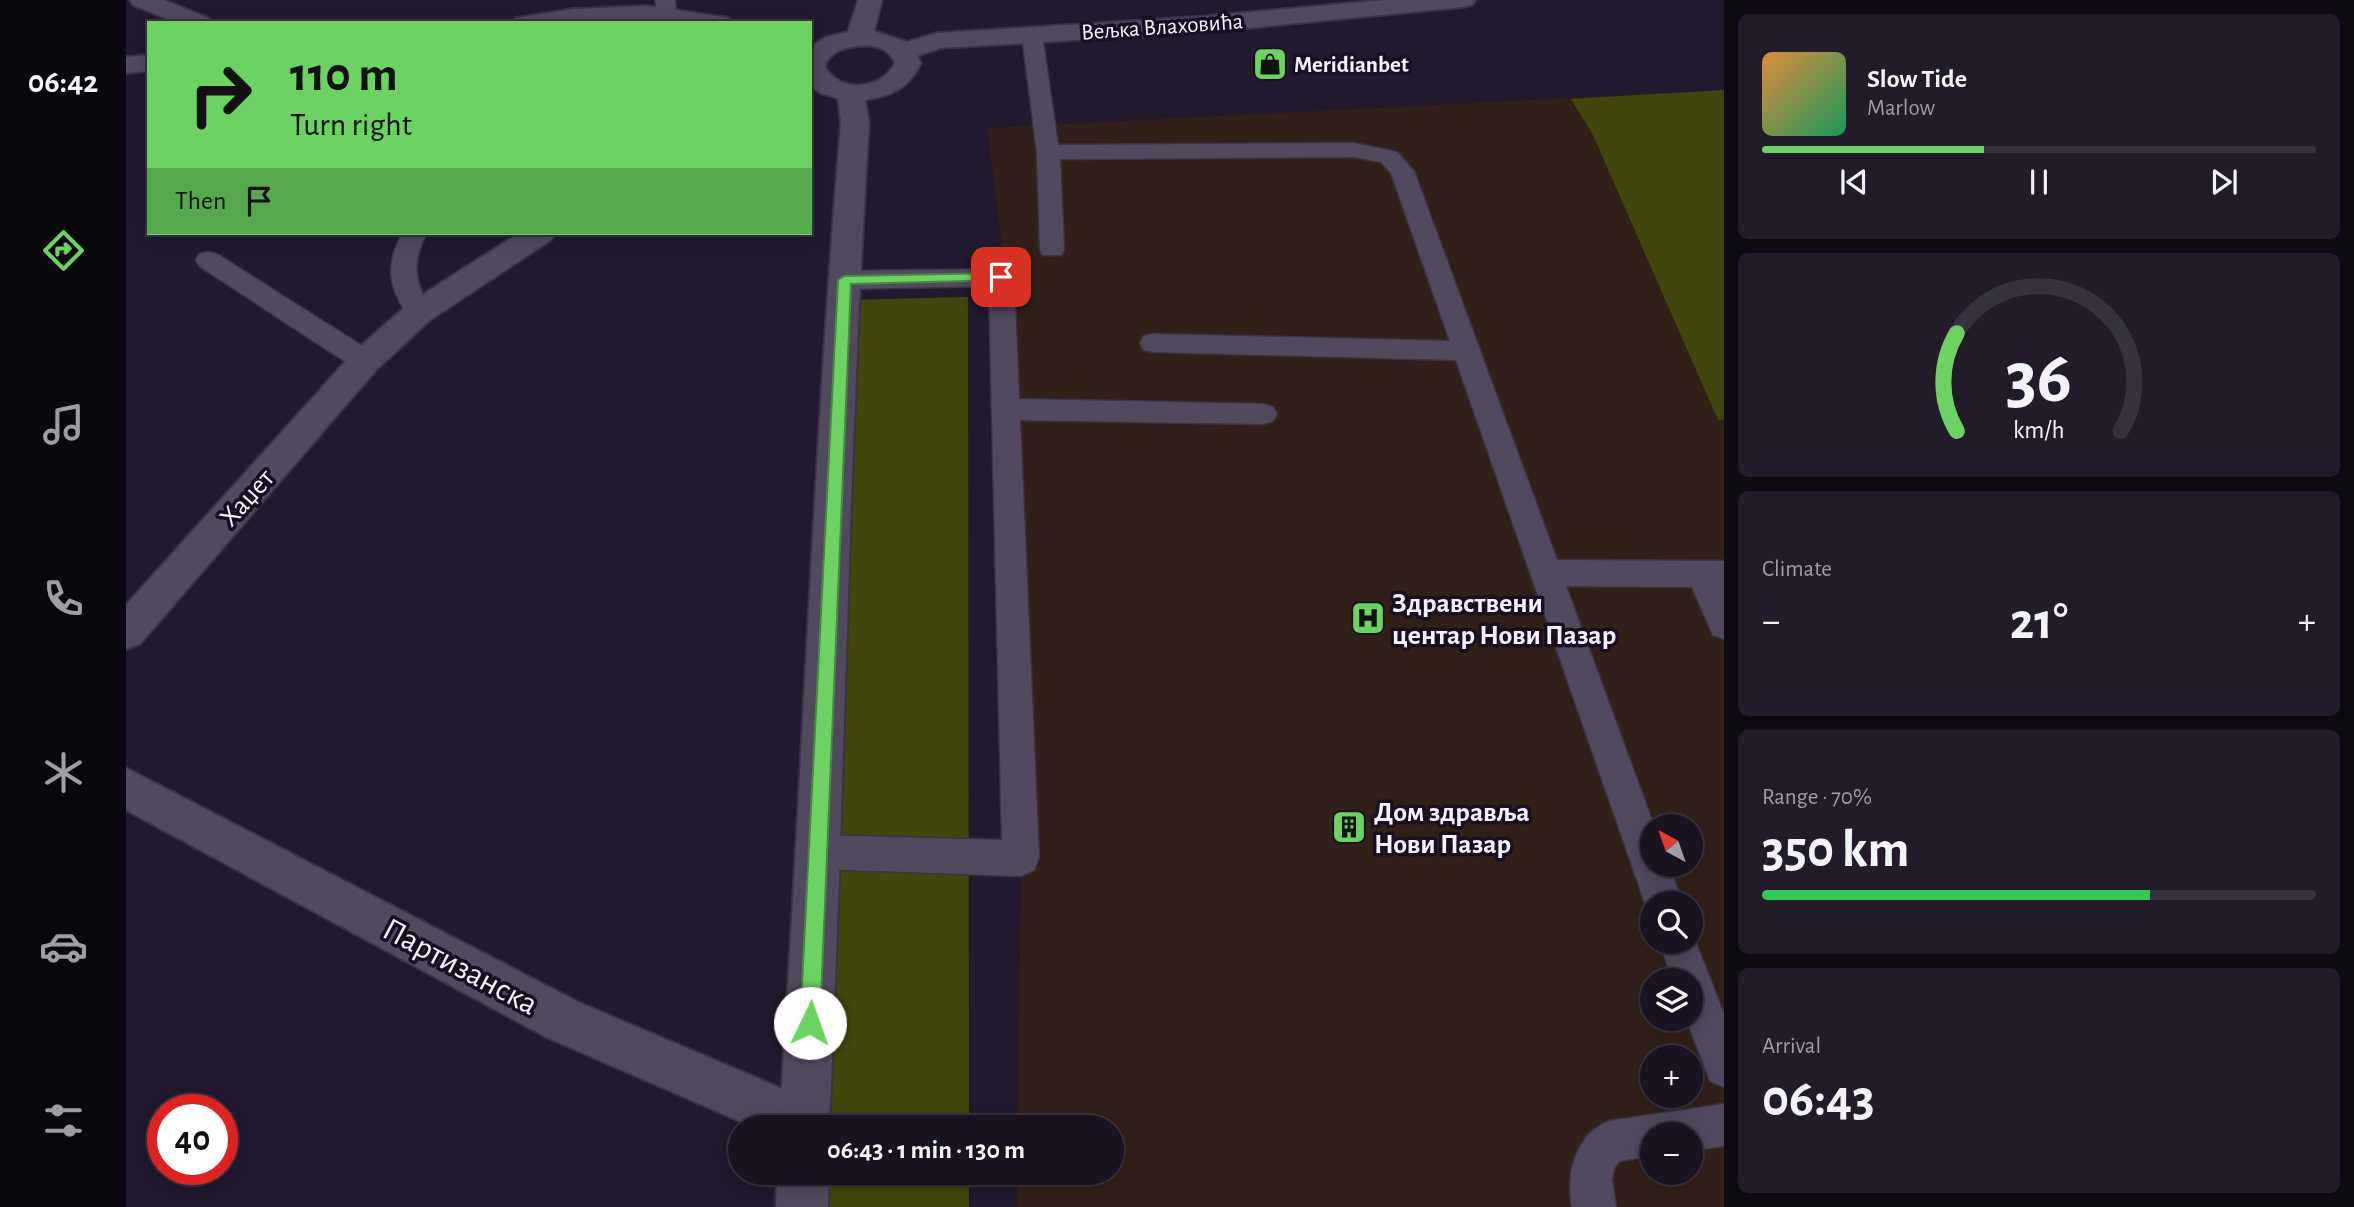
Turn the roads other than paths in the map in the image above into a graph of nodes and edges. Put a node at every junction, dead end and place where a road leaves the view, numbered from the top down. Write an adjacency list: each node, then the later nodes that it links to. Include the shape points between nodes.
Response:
1 (142, 0): 5 (street)
2 (870, 0): 9 (street)
3 (1463, 0): 8 (street, Вељка Влаховића)
4 (666, 8): 6 (street); 7 (street)
5 (194, 21)
6 (541, 21)
7 (712, 21)
8 (1032, 35): 11 (street, Вељка Влаховића, via 936,41); 16 (lane)
9 (859, 38): 10 (street); 11 (street, via 889,43)
10 (816, 46)
11 (903, 52): 15 (street, via 908,63 898,80 882,89)
12 (147, 63): 13 (street)
13 (126, 65)
14 (812, 67): 15 (street)
15 (825, 83): 21 (street, via 855,122)
16 (1048, 152): 19 (lane); 24 (lane, via 1354,150 1389,157 1402,171)
17 (414, 235): 22 (lane, via 402,263 402,282)
18 (537, 235): 22 (street, Хаџет)
19 (1052, 249)
20 (208, 260): 25 (lane)
21 (844, 280): 26 (lane, via 1001,277); 33 (street)
22 (419, 312): 25 (street, Хаџет)
23 (1153, 344): 24 (lane)
24 (1466, 351): 28 (lane)
25 (365, 361): 31 (street, Хаџет)
26 (1005, 409): 27 (lane); 33 (lane, via 1021,858)
27 (1263, 414)
28 (1545, 573): 29 (lane); 34 (lane)
29 (1713, 574): 30 (lane)
30 (1724, 625)
31 (126, 632)
32 (126, 788): 37 (street, Партизанска)
33 (820, 852): 38 (street)
34 (1660, 891)
35 (1682, 954): 36 (lane)
36 (1724, 1067)
37 (752, 1115)
38 (805, 1115)
39 (1724, 1125): 42 (lane, via 1609,1142 1596,1153 1589,1185)
40 (803, 1185): 41 (street)
41 (802, 1207)
42 (1594, 1207)

